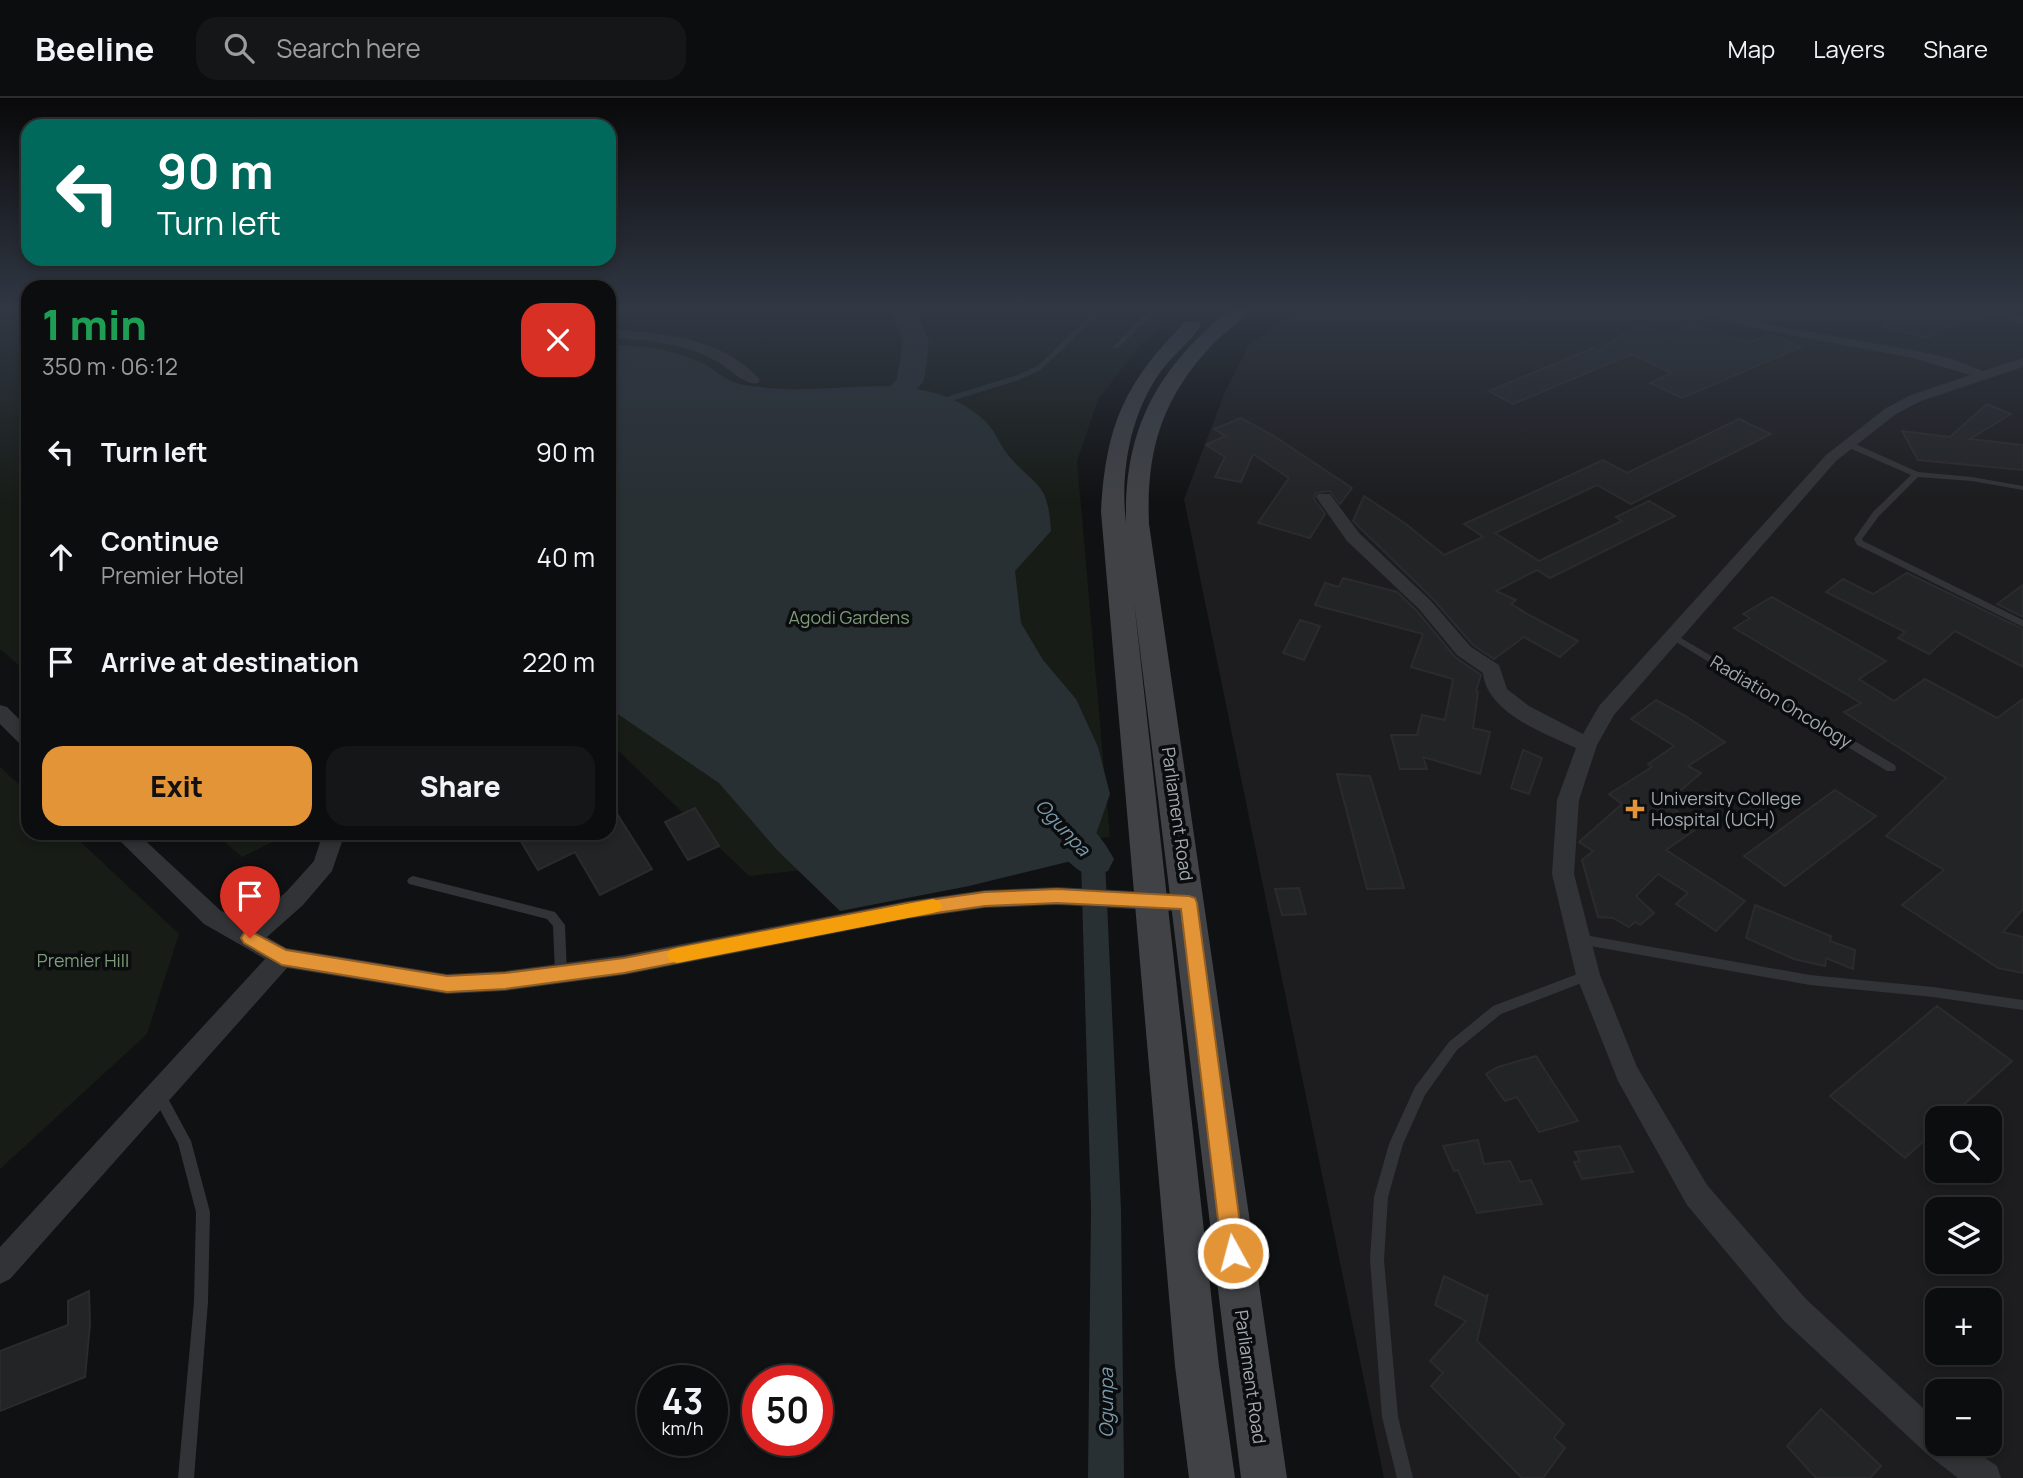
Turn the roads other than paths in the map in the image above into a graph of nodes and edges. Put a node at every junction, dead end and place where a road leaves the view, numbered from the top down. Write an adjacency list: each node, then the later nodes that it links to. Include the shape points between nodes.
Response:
1 (745, 373): 7 (street)
2 (1152, 373): 21 (main road, Parliament Road, via 1125,417 1113,472 1112,513)
3 (1177, 373): 22 (main road, Parliament Road, via 1148,431 1139,463 1138,533)
4 (1978, 373): 6 (street)
5 (1986, 373): 6 (street)
6 (1981, 375): 8 (street, via 1891,411)
7 (753, 380)
8 (1850, 445): 9 (lane); 13 (street, via 1832,458)
9 (1916, 474): 10 (lane); 12 (lane, via 1876,514 1858,539 1860,543)
10 (2023, 488)
11 (1324, 497): 16 (street, via 1353,537 1425,605 1464,651 1492,670 1495,689 1550,728)
12 (2023, 624)
13 (1671, 635): 16 (street, via 1605,711); 17 (lane, Radiation Oncology)
14 (0, 712): 15 (street)
15 (21, 733)
16 (1587, 745): 24 (street, via 1568,800 1563,874)
17 (1891, 768)
18 (130, 840): 23 (street, via 212,917)
19 (332, 840): 23 (street, via 324,864 295,898)
20 (413, 881): 26 (lane, via 551,915 559,925)
21 (1151, 902): 22 (street); 26 (street, via 1057,896 985,899); 34 (main road, Parliament Road)
22 (1189, 903): 35 (main road, Parliament Road)
23 (250, 938): 25 (street)
24 (1579, 939): 27 (street); 28 (lane, via 1810,980)
25 (282, 957): 26 (street, via 447,984); 29 (street)
26 (561, 974)
27 (1588, 975): 31 (street, via 1627,1073 1697,1195 1795,1310); 36 (lane, via 1497,1010 1453,1046 1420,1091 1396,1144 1381,1197 1377,1260 1391,1417)
28 (2023, 1005)
29 (157, 1092): 30 (street); 33 (lane, via 184,1141 203,1212)
30 (0, 1269)
31 (1925, 1431)
32 (1955, 1456): 37 (street)
33 (187, 1478)
34 (1212, 1478)
35 (1264, 1478)
36 (1405, 1478)
37 (1985, 1478)

